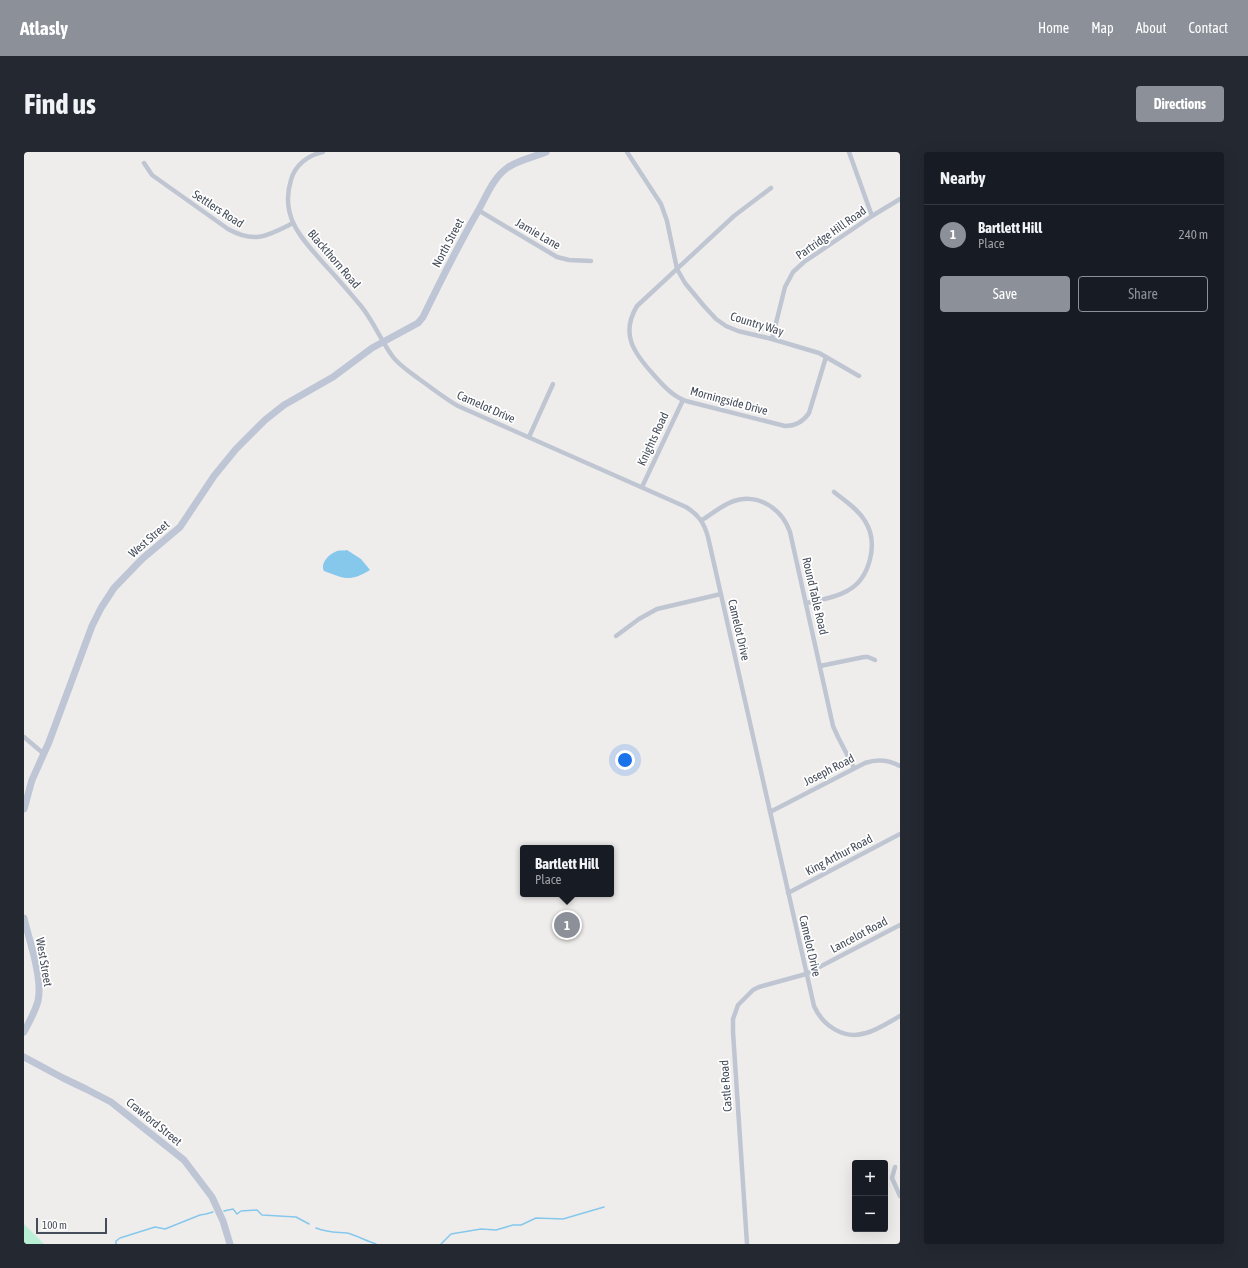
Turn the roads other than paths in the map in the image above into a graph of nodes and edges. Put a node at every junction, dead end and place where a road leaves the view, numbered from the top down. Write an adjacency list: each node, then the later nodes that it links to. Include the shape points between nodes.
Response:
1 (323, 152): 10 (street, Blackthorn Road, via 306,159 297,167 292,177 288,198)
2 (546, 152): 8 (street, North Street, via 503,171)
3 (627, 152): 12 (street, Country Way, via 661,204)
4 (849, 152): 9 (street)
5 (144, 163): 10 (street, Settlers Road, via 152,175 237,235 266,235)
6 (771, 188): 12 (street, Morningside Drive, via 734,216)
7 (900, 199): 9 (street, Partridge Hill Road)
8 (478, 210): 11 (street, Jamie Lane, via 557,257); 14 (street, North Street, via 423,317)
9 (872, 216): 13 (street, Partridge Hill Road, via 793,272 785,286)
10 (293, 223): 14 (street, Blackthorn Road, via 304,241 366,312)
11 (591, 260)
12 (677, 269): 13 (street, Country Way, via 685,283 722,324 738,331); 19 (street, Morningside Drive, via 637,306 629,331 638,356 664,387)
13 (772, 339): 16 (street, Country Way, via 812,350)
14 (384, 342): 15 (street, North Street); 20 (street, Camelot Drive, via 399,363 450,401)
15 (372, 348): 30 (street, West Street, via 333,377 284,404 254,430 214,476 180,527 142,559 114,588 92,626)
16 (826, 357): 17 (street, Country Way); 19 (street, Morningside Drive, via 809,413 802,421 792,425 779,426)
17 (859, 376)
18 (553, 384): 20 (street)
19 (683, 400): 21 (street, Knights Road)
20 (529, 437): 21 (street, Camelot Drive)
21 (642, 487): 23 (street, Camelot Drive, via 686,507)
22 (834, 492): 25 (street, via 854,508 867,525 871,545 868,565 862,579 849,591)
23 (702, 520): 24 (street, Camelot Drive); 25 (street, Round Table Road, via 727,504 741,500 759,501 774,508 784,519 790,532)
24 (721, 594): 26 (street, via 657,609); 34 (street, Camelot Drive)
25 (806, 603): 28 (street, Round Table Road)
26 (616, 636)
27 (875, 660): 28 (street, via 864,657)
28 (820, 666): 32 (street, Round Table Road, via 835,732)
29 (24, 737): 30 (street)
30 (44, 754): 33 (street, West Street, via 32,780)
31 (900, 766): 32 (street, Joseph Road, via 877,761)
32 (854, 768): 34 (street, Joseph Road)
33 (24, 809)
34 (770, 812): 36 (street, Camelot Drive)
35 (900, 834): 36 (street, King Arthur Road)
36 (788, 893): 39 (street, Camelot Drive)
37 (24, 918): 41 (street, West Street, via 39,990 36,1006)
38 (900, 925): 39 (street, Lancelot Road)
39 (806, 974): 40 (street, Camelot Drive, via 816,1011 825,1023 837,1031 862,1034); 46 (street, Castle Road, via 753,990 738,1005 733,1019)
40 (900, 1016)
41 (24, 1032)
42 (24, 1057): 45 (street, Crawford Street, via 111,1102 184,1160 212,1197)
43 (895, 1167): 44 (street, via 892,1178)
44 (900, 1196)
45 (230, 1244)
46 (747, 1244)

